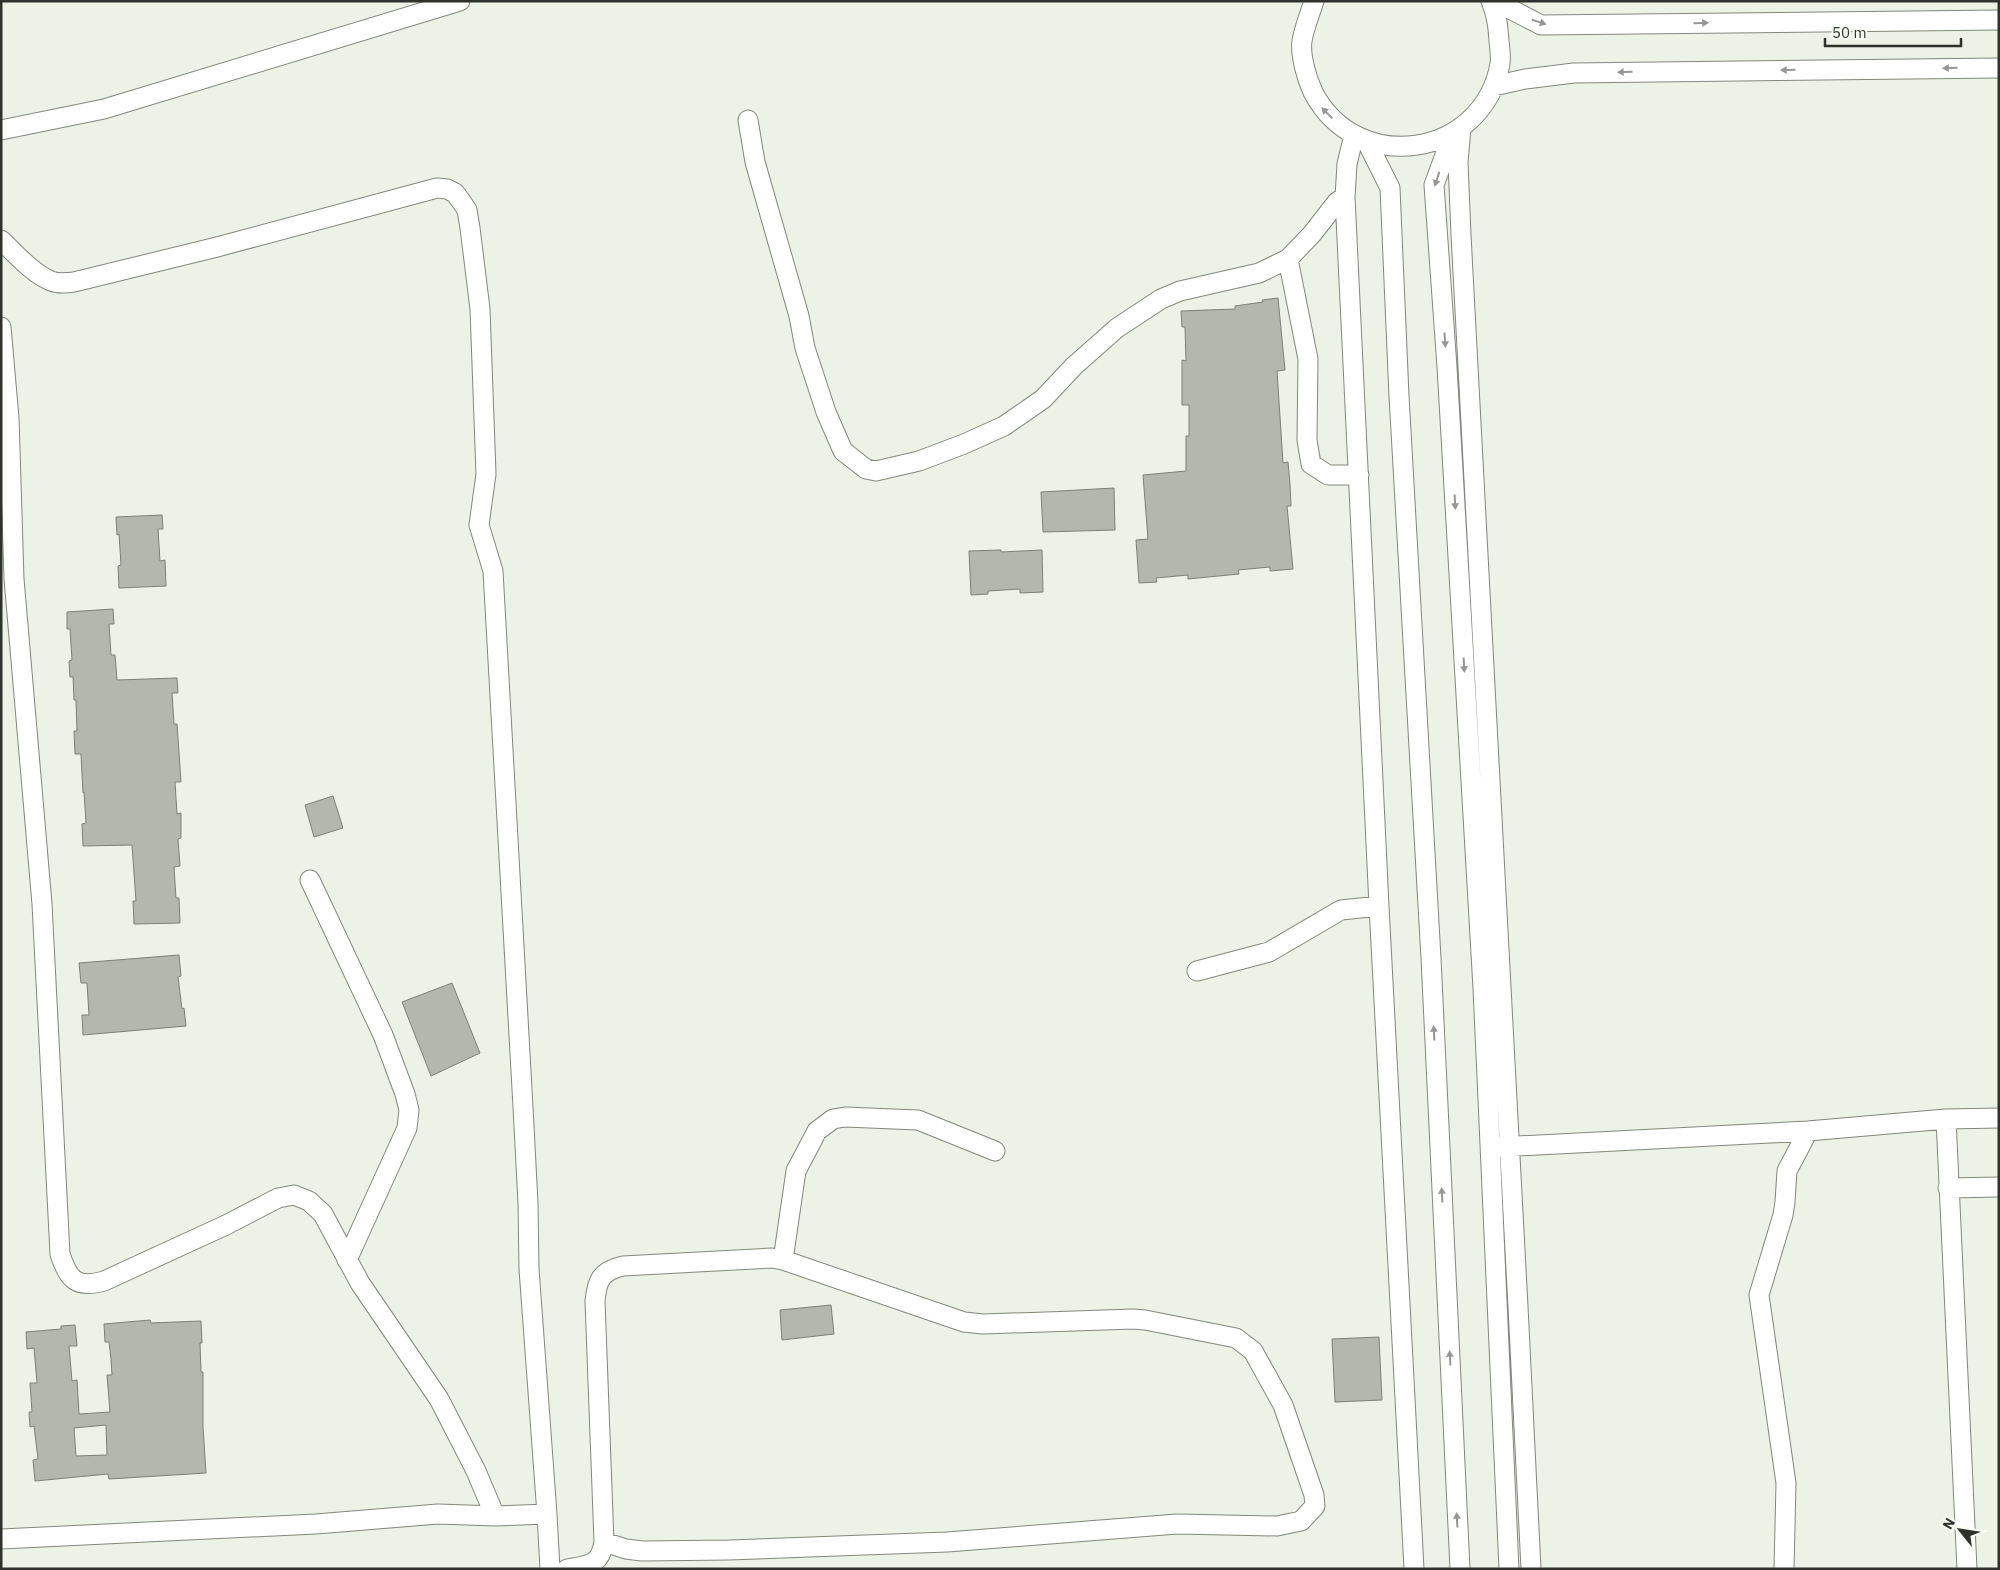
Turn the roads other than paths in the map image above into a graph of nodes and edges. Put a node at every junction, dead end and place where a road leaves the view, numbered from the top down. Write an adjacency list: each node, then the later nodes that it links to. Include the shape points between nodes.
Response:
1 (460, 1): 9 (street, via 104,109)
2 (1314, 1): 11 (street, one-way to 2, via 1342,128 1321,107 1307,79 1302,42)
3 (1491, 1): 7 (street, via 1497,17 1501,63)
4 (1496, 1): 5 (street, one-way to 5, via 1541,25)
5 (1999, 20)
6 (1999, 68): 7 (street, one-way to 7, via 1574,73)
7 (1494, 86): 10 (street, via 1478,112)
8 (748, 120): 14 (street, via 755,162 799,316 805,348 826,412 843,451 872,471 919,461 1004,426 1043,399 1117,328 1170,295 1259,273)
9 (1, 130)
10 (1457, 130): 11 (street, via 1439,140 1393,147); 23 (street, via 1484,693); 24 (street, one-way to 24, via 1434,185)
11 (1361, 138): 12 (street, via 1348,164); 37 (street, one-way to 11, via 1390,188)
12 (1346, 197): 14 (street, via 1337,202); 16 (street)
13 (1, 240): 30 (street, via 42,276 62,283 218,247 438,188 455,194 467,210 480,317 486,474 479,525 493,571 529,1269)
14 (1288, 259): 16 (street, via 1308,359 1307,440 1311,464 1328,475)
15 (1, 327): 28 (street, via 14,579 42,914 60,1254 66,1272 81,1283 104,1281 278,1198 294,1196 309,1201 323,1214)
16 (1359, 475): 18 (street)
17 (310, 880): 28 (street, via 382,1035 406,1094 409,1110 407,1128)
18 (1379, 906): 19 (street, via 1340,910 1269,952); 36 (street)
19 (1197, 971)
20 (1999, 1118): 21 (street)
21 (1946, 1120): 22 (street); 27 (street)
22 (1808, 1132): 23 (street); 40 (street, via 1787,1171 1784,1209 1760,1295 1786,1483)
23 (1511, 1146): 24 (street); 39 (street)
24 (1490, 1148): 38 (street)
25 (995, 1151): 29 (street, via 918,1120 845,1116 833,1119 817,1131 796,1171)
26 (1999, 1187): 27 (street)
27 (1948, 1188): 41 (street)
28 (347, 1260): 31 (street, via 439,1400)
29 (783, 1260): 33 (street, via 623,1266 602,1276 595,1301); 33 (street, via 964,1322 1133,1319 1236,1338 1252,1351 1283,1405 1314,1495 1314,1506 1301,1521 1278,1526 1177,1524 947,1542 729,1550 642,1551)
30 (547, 1514): 31 (street); 34 (street)
31 (495, 1516): 32 (street, via 438,1514)
32 (1, 1539)
33 (604, 1542): 35 (street, via 598,1560)
34 (550, 1569)
35 (567, 1569)
36 (1414, 1569)
37 (1460, 1569)
38 (1510, 1569)
39 (1531, 1569)
40 (1784, 1569)
41 (1967, 1569)

